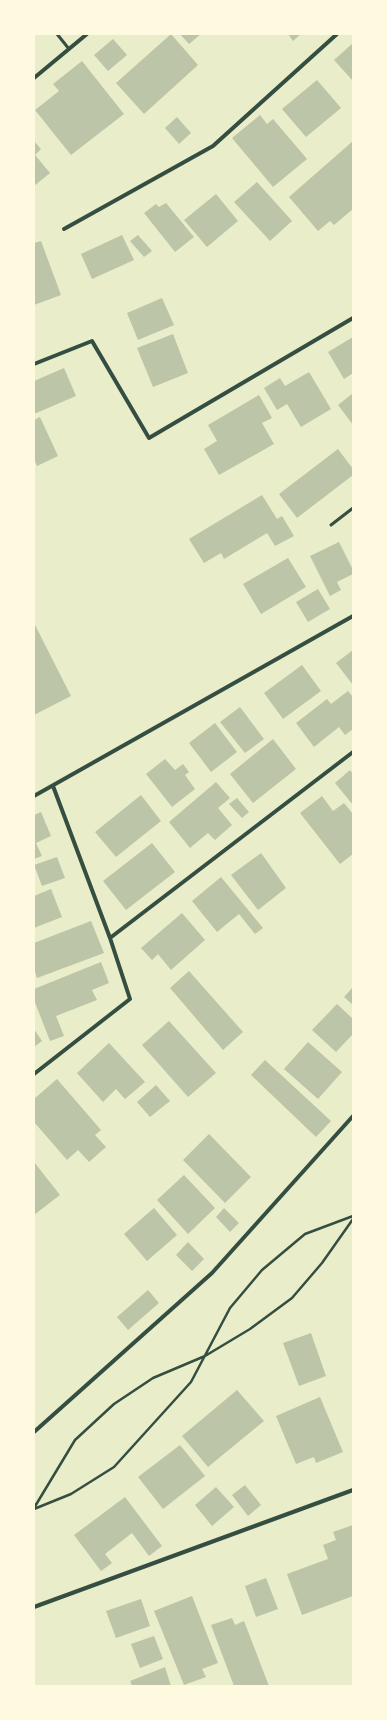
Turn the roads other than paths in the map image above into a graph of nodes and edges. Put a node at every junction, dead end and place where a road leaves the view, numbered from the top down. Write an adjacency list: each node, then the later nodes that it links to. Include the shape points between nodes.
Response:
1 (57, 34): 4 (lane)
2 (87, 34): 4 (street)
3 (337, 34): 6 (street, via 213,146)
4 (69, 49): 5 (street)
5 (34, 78)
6 (64, 229)
7 (353, 318): 8 (street, via 149,438 92,341)
8 (34, 364)
9 (353, 508): 10 (lane)
10 (331, 524)
11 (353, 616): 13 (street)
12 (353, 752): 15 (street)
13 (53, 786): 14 (street); 15 (street)
14 (34, 796)
15 (110, 938): 16 (street, via 130,999)
16 (34, 1074)
17 (353, 1116): 18 (street, via 212,1273)
18 (34, 1432)
19 (353, 1490): 20 (street)
20 (34, 1607)

